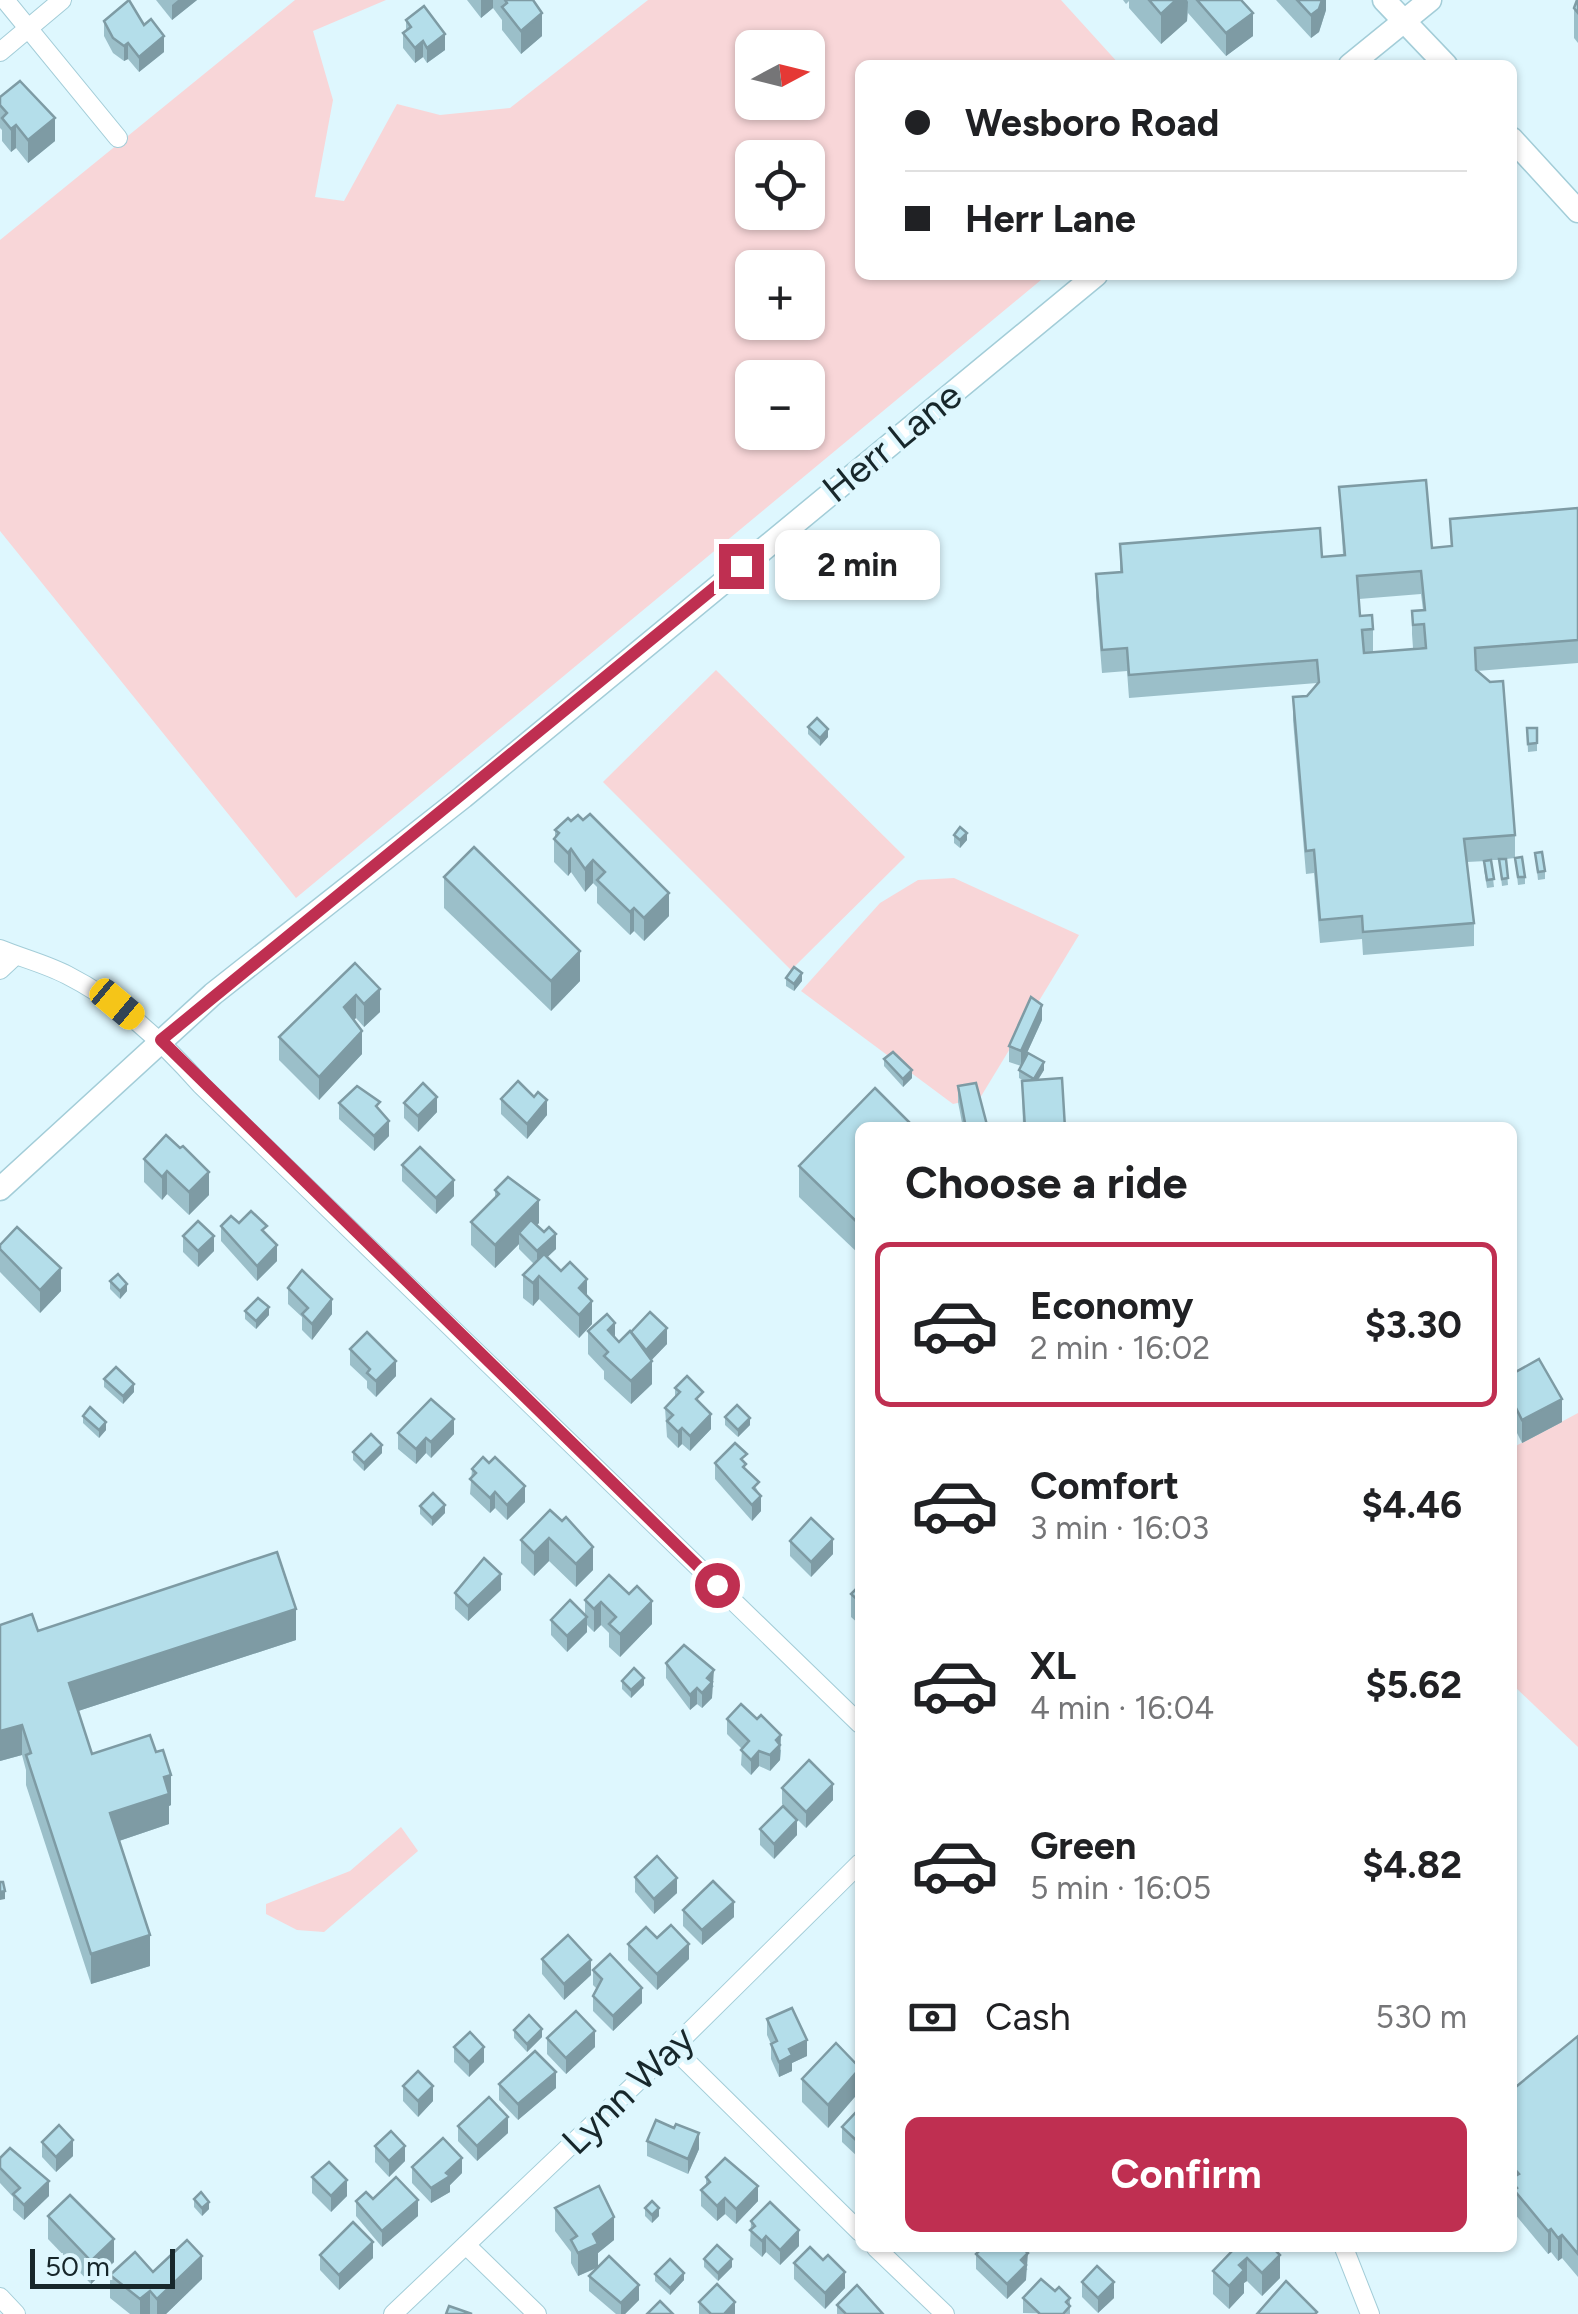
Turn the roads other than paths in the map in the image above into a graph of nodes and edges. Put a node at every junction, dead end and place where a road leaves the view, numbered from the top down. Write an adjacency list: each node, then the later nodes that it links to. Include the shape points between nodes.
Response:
1 (5, 0): 6 (street)
2 (62, 0): 6 (street)
3 (1384, 0): 5 (main road)
4 (1430, 0): 5 (main road)
5 (1407, 22): 8 (main road); 9 (main road)
6 (28, 28): 7 (street); 10 (street)
7 (0, 52)
8 (1357, 60)
9 (1441, 60)
10 (118, 138)
11 (1517, 144): 12 (main road)
12 (1578, 211)
13 (1090, 280): 16 (main road, Herr Lane)
14 (8, 953): 15 (street); 16 (street, via 64,973)
15 (0, 970)
16 (161, 1040): 17 (main road, Herr Lane); 18 (street)
17 (0, 1188)
18 (855, 1719)
19 (855, 1867): 20 (street, Lynn Way)
20 (674, 2048): 21 (street); 22 (street, Lynn Way)
21 (855, 2227)
22 (466, 2245): 27 (street, Lynn Way); 28 (street)
23 (880, 2252): 29 (street)
24 (1346, 2252): 30 (street)
25 (0, 2298): 26 (street)
26 (16, 2314)
27 (393, 2314)
28 (537, 2314)
29 (945, 2314)
30 (1370, 2314)

